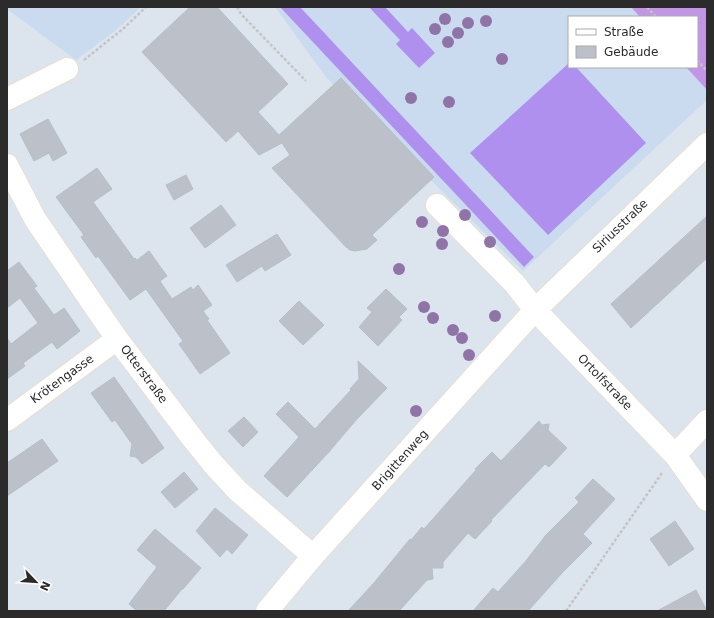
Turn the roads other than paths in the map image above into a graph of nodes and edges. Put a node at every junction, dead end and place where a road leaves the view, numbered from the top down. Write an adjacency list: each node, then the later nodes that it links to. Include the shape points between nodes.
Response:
1 (67, 69): 2 (street)
2 (7, 99)
3 (707, 144): 6 (street, Siriusstraße)
4 (7, 165): 7 (street, Otterstraße, via 35,219)
5 (437, 205): 6 (street, Ortolfstraße, via 516,284)
6 (535, 310): 10 (street, Ortolfstraße); 12 (street, Brigittenweg)
7 (118, 339): 8 (street, Krötengasse); 12 (street, Otterstraße, via 213,464 237,490)
8 (7, 420)
9 (707, 421): 10 (street)
10 (675, 455): 11 (street, Ortolfstraße)
11 (707, 500)
12 (313, 556): 13 (street, Brigittenweg)
13 (266, 611)

